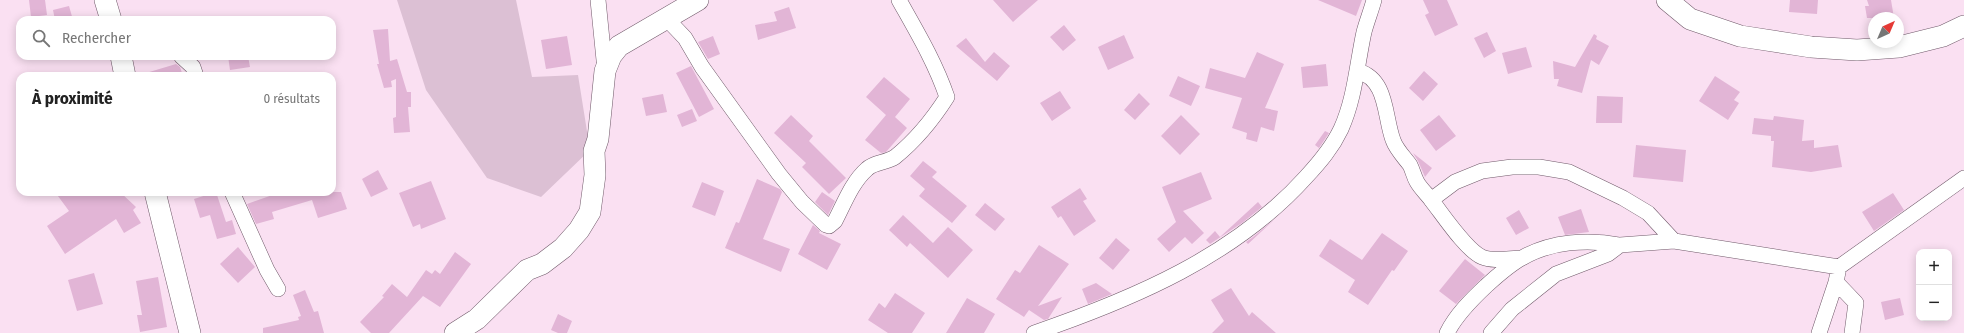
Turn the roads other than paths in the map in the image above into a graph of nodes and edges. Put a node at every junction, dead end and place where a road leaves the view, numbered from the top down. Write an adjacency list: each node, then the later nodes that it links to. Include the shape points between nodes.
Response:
1 (105, 0): 7 (main road)
2 (598, 0): 12 (street)
3 (698, 0): 8 (main road)
4 (899, 0): 8 (street, via 924,42 947,97 932,120 893,158 867,169 856,182 835,221 829,226 802,202 779,174 702,67 685,38)
5 (1374, 0): 13 (street, via 1364,32)
6 (1667, 0): 9 (main road, via 1690,19 1740,36 1811,47 1857,50 1899,47 1943,36)
7 (110, 16)
8 (666, 18): 12 (main road, via 619,46 611,56)
9 (1964, 26)
10 (122, 60): 14 (main road)
11 (185, 60): 15 (street)
12 (605, 71): 26 (main road, via 598,139 594,151 595,175 590,212 563,248 542,264 527,270)
13 (1358, 71): 19 (street, via 1368,74 1381,92 1394,142 1411,167 1417,183); 29 (street, via 1342,128 1329,152 1284,201 1222,249 1145,290)
14 (125, 72)
15 (194, 72)
16 (1964, 178): 23 (street)
17 (156, 196): 27 (main road)
18 (234, 196): 25 (street)
19 (1432, 200): 20 (street, via 1455,182 1482,171 1539,167 1569,172 1648,213); 22 (street, via 1443,217 1473,250 1483,257)
20 (1674, 241): 21 (street); 23 (street)
21 (1620, 245): 22 (street, via 1576,241 1546,247); 31 (street, via 1608,254 1556,274 1512,309)
22 (1522, 258): 30 (street, via 1478,294)
23 (1839, 267): 24 (street)
24 (1836, 282): 32 (street); 33 (street, via 1856,303)
25 (278, 289)
26 (475, 326): 28 (main road)
27 (190, 333)
28 (455, 333)
29 (1034, 333)
30 (1447, 333)
31 (1491, 333)
32 (1819, 333)
33 (1852, 333)

